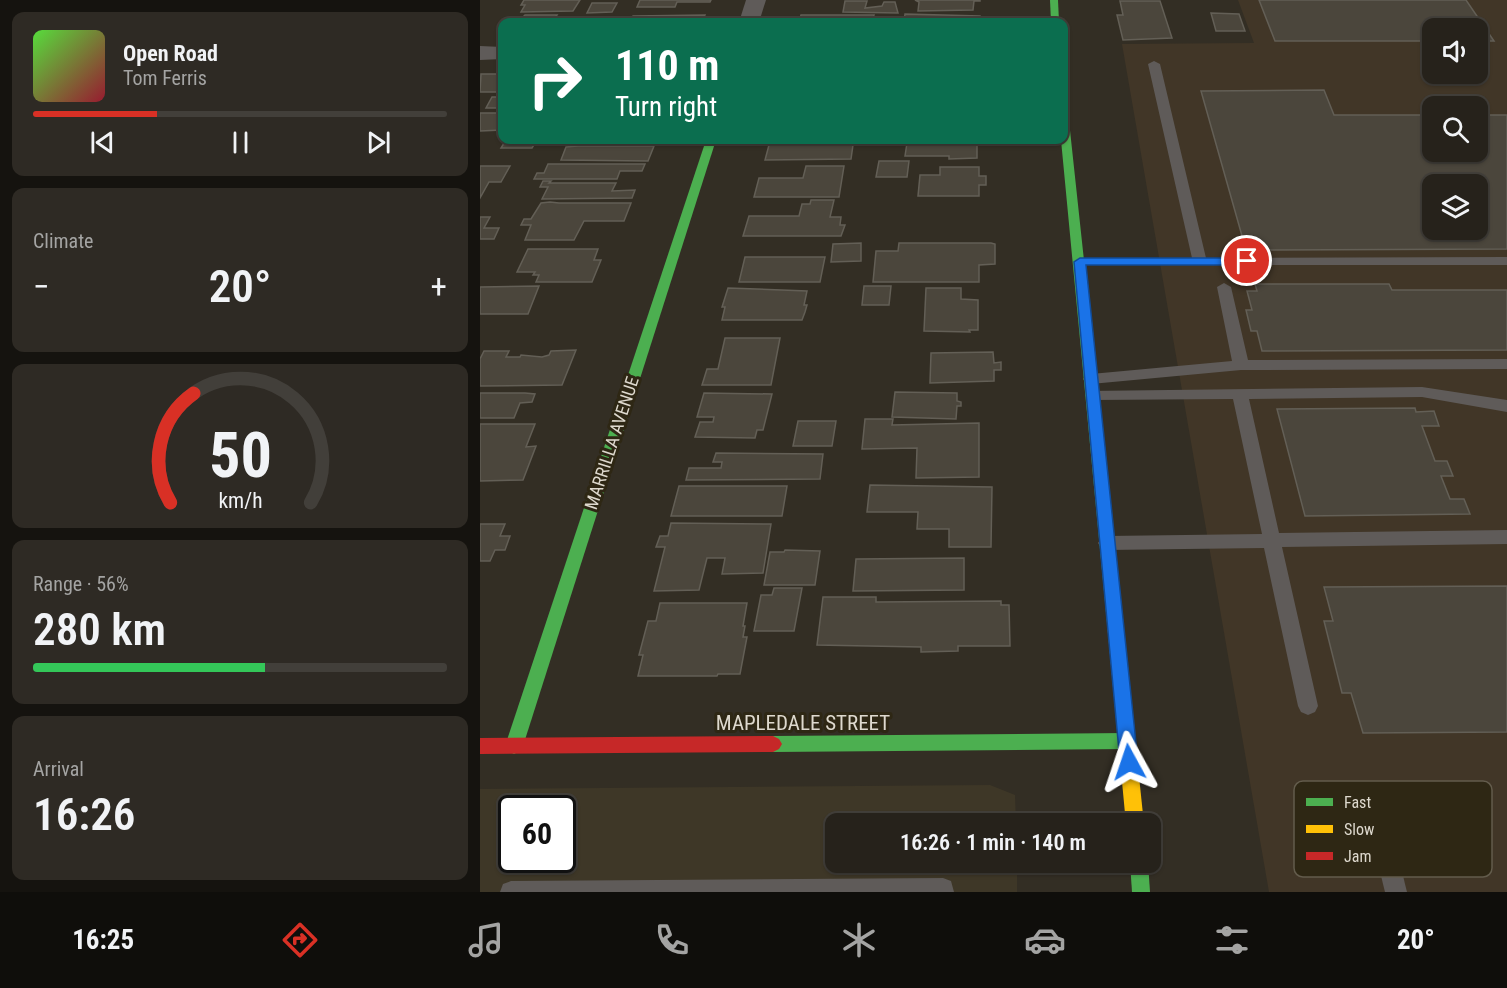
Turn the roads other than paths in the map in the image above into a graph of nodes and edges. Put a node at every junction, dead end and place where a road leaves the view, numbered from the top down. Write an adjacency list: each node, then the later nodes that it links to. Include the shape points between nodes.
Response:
1 (756, 0): 3 (street)
2 (1054, 0): 4 (street)
3 (750, 18)
4 (1055, 18)
5 (480, 53): 6 (street)
6 (498, 53)
7 (1154, 64): 12 (lane)
8 (710, 144): 26 (street, MARRILLA AVENUE)
9 (1067, 144): 11 (street)
10 (1507, 261): 12 (lane)
11 (1080, 262): 12 (lane); 16 (street)
12 (1200, 262)
13 (1224, 287): 15 (lane)
14 (1507, 364): 15 (lane)
15 (1241, 365): 16 (lane)
16 (1091, 379): 18 (street)
17 (1240, 394): 18 (lane); 19 (lane, via 1422,392); 21 (lane)
18 (1093, 396): 22 (street)
19 (1507, 406)
20 (1507, 537): 21 (lane)
21 (1272, 540): 22 (lane); 23 (lane)
22 (1107, 543): 24 (street)
23 (1308, 706)
24 (1127, 741): 26 (street, MAPLEDALE STREET); 27 (street)
25 (480, 746): 26 (street, MAPLEDALE STREET)
26 (514, 746)
27 (1134, 813)
28 (1139, 873): 33 (street)
29 (1392, 877): 34 (lane)
30 (511, 892): 31 (lane)
31 (537, 892): 32 (lane)
32 (943, 892)
33 (1142, 892)
34 (1396, 892)

